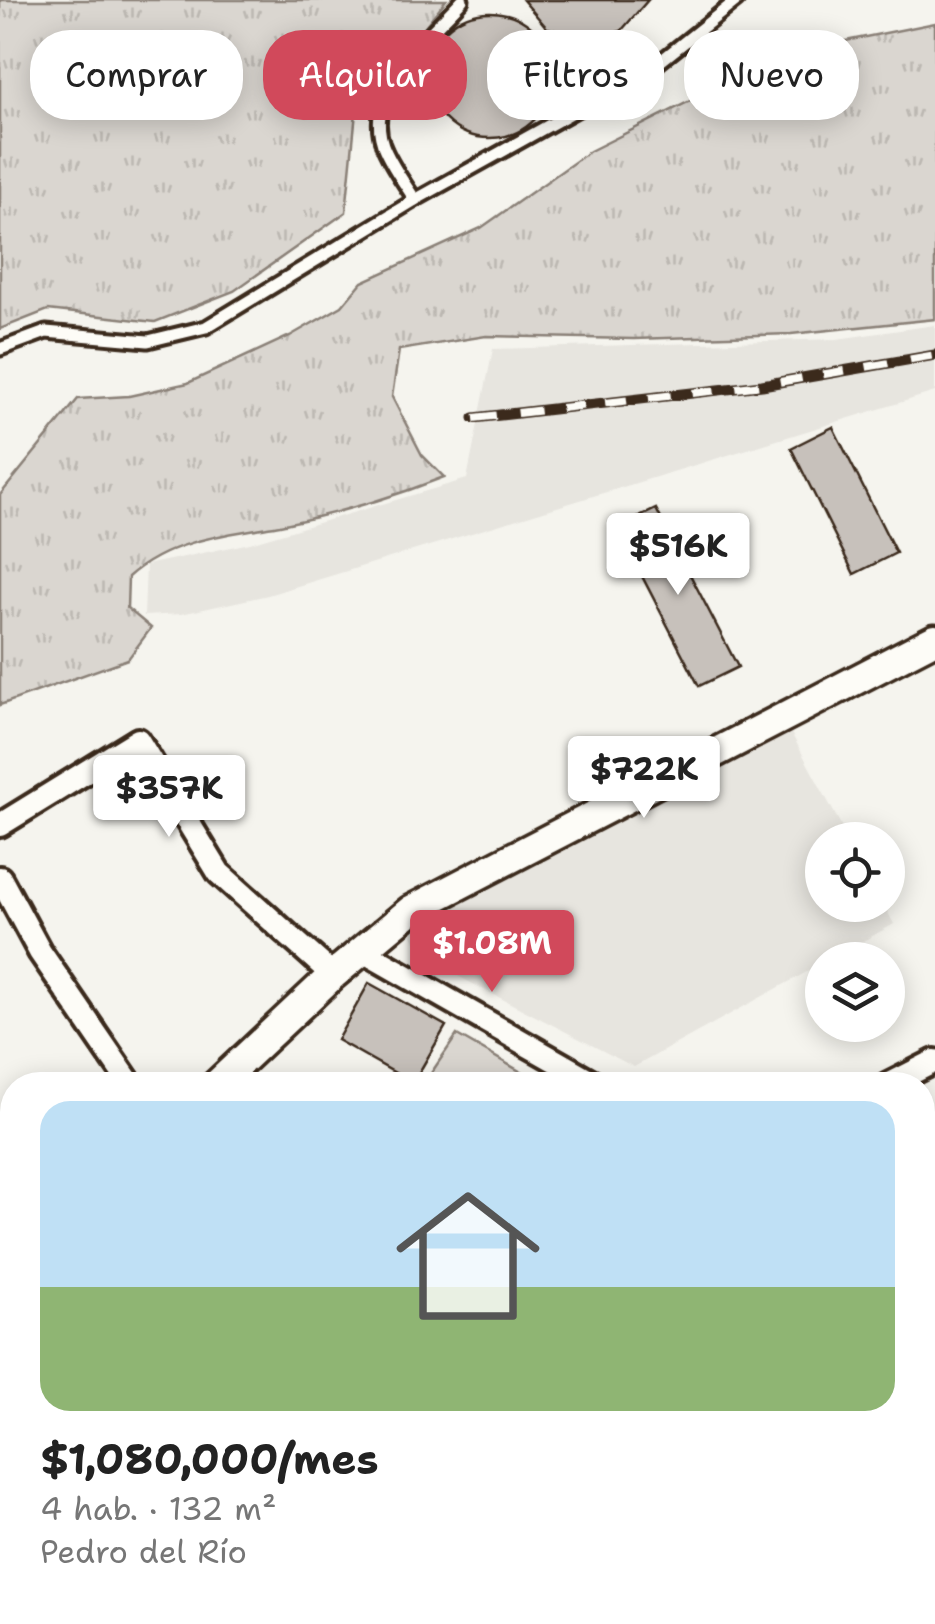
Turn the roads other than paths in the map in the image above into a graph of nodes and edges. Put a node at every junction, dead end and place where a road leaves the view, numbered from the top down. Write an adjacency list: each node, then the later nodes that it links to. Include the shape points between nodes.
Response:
1 (462, 0): 3 (lane, via 390,80 384,104 382,142)
2 (737, 0): 3 (lane, via 652,68)
3 (415, 200): 4 (lane, via 206,328 148,341 46,332)
4 (0, 349)
5 (935, 638): 8 (street, via 431,898)
6 (0, 824): 9 (street, via 138,740 219,872)
7 (0, 878): 10 (street, via 40,952)
8 (361, 950): 9 (street); 12 (street)
9 (333, 975): 11 (street)
10 (121, 1072)
11 (230, 1072)
12 (575, 1072)

